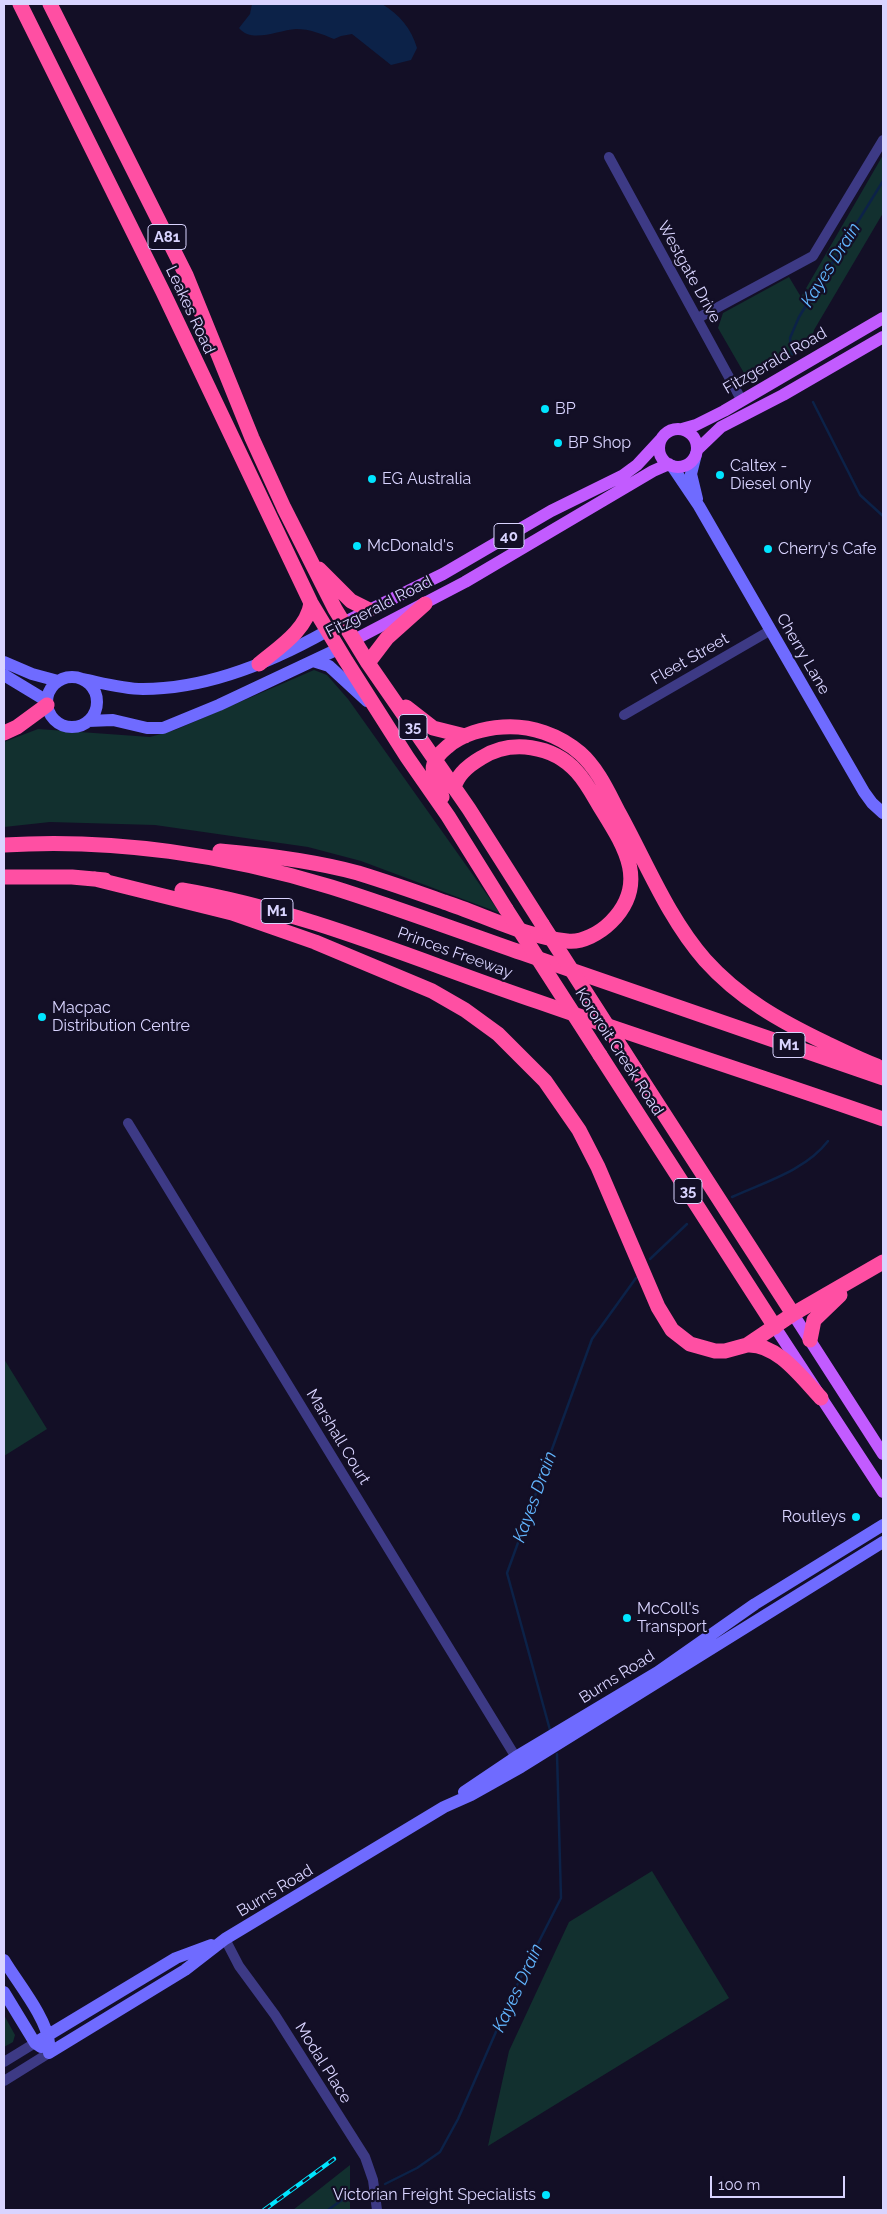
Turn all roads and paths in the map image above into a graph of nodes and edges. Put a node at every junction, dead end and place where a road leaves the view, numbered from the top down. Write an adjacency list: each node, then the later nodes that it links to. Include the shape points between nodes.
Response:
1 (20, 4): 15 (highway, Leakes Road / A81, via 163,292)
2 (50, 4): 14 (highway, Leakes Road / A81, via 186,275 252,438)
3 (883, 140): 5 (street, via 813,256)
4 (609, 157): 5 (street, Westgate Drive)
5 (698, 318): 8 (street, Westgate Drive)
6 (883, 318): 8 (main road, Fitzgerald Road / 40)
7 (883, 337): 11 (main road, Fitzgerald Road / 40, via 720,427)
8 (742, 401): 9 (main road, Fitzgerald Road / 40)
9 (682, 429): 10 (main road, 40, via 670,430); 11 (main road, via 692,434)
10 (662, 438): 12 (main road, via 659,450); 17 (main road, Fitzgerald Road / 40, via 622,476)
11 (697, 452): 12 (main road, 40, via 684,466); 13 (street, Cherry Lane, via 690,474)
12 (670, 465): 13 (street, Cherry Lane); 16 (main road, Fitzgerald Road / 40, via 654,471)
13 (700, 506): 19 (street, Cherry Lane)
14 (309, 560): 17 (highway, via 351,601); 18 (highway, Leakes Road / A81)
15 (311, 603): 20 (highway, Leakes Road / A81); 26 (highway, via 303,624)
16 (425, 604): 21 (main road, Fitzgerald Road / 40); 25 (highway, via 388,638)
17 (369, 610): 18 (main road, Fitzgerald Road / 40)
18 (343, 623): 20 (highway, Fitzgerald Road); 21 (highway, Kororoit Creek Road)
19 (771, 630): 33 (street, Fleet Street); 39 (street, Cherry Lane, via 864,792)
20 (327, 631): 22 (highway, Kororoit Creek Road); 26 (street, Fitzgerald Road)
21 (354, 640): 22 (highway, Fitzgerald Road); 25 (highway, Kororoit Creek Road / 35)
22 (338, 649): 23 (street, Fitzgerald Road); 32 (highway, Kororoit Creek Road / 35)
23 (313, 660): 32 (street, via 329,666); 34 (street, Fitzgerald Road, via 163,728 147,728 113,720)
24 (4, 662): 29 (street)
25 (368, 663): 30 (highway, Kororoit Creek Road / 35)
26 (259, 664): 28 (street, Fitzgerald Road, via 178,687 142,689)
27 (4, 675): 31 (street)
28 (83, 679): 29 (street, via 70,676); 34 (street, via 93,687 98,699 96,711)
29 (58, 681): 31 (street, via 50,690)
30 (390, 693): 36 (highway, via 433,728); 37 (highway, Kororoit Creek Road / 35)
31 (47, 703): 34 (street, via 52,716 65,726 77,727); 35 (highway, via 17,727)
32 (376, 709): 40 (highway, Kororoit Creek Road / 35)
33 (624, 715)
34 (88, 721)
35 (4, 733)
36 (464, 736): 37 (highway); 45 (highway, via 494,728 527,728 556,737 576,750 597,772 682,930 715,971 770,1015)
37 (435, 760): 38 (highway, Kororoit Creek Road / 35); 40 (highway, via 434,777)
38 (454, 788): 41 (highway, via 458,777 470,766 505,748 535,748 569,764 588,787 629,859 629,890 616,916 587,938 566,941 526,931 358,873 312,863 183,848); 51 (highway, Kororoit Creek Road / 35, bridge)
39 (883, 813)
40 (448, 816): 52 (highway, Kororoit Creek Road / 35, bridge)
41 (41, 844): 42 (highway, Princes Freeway / M1); 46 (highway, Princes Freeway / M1, via 146,849 200,856 322,884)
42 (4, 845)
43 (4, 877): 44 (highway, Princes Freeway / M1)
44 (95, 879): 47 (highway, Princes Freeway / M1, via 207,895 275,910); 54 (highway, via 264,923 416,983 478,1019 536,1071 579,1130 658,1307 672,1330 690,1344 702,1348 725,1351)
45 (883, 1068)
46 (883, 1078)
47 (883, 1119)
48 (128, 1123): 63 (street, Marshall Court)
49 (883, 1262): 50 (highway)
50 (861, 1274): 51 (highway); 53 (highway, via 817,1317)
51 (793, 1314): 52 (highway); 53 (main road, Kororoit Creek Road / 35)
52 (775, 1327): 54 (highway); 55 (main road, Kororoit Creek Road / 35)
53 (810, 1340): 56 (main road, Kororoit Creek Road / 35)
54 (746, 1345): 55 (highway, via 768,1349 791,1367)
55 (820, 1398): 57 (main road, Kororoit Creek Road / 35)
56 (883, 1454)
57 (883, 1492)
58 (883, 1526): 60 (street, Burns Road)
59 (883, 1542): 61 (street, Burns Road)
60 (848, 1548): 61 (street); 62 (street, Burns Road, via 755,1604)
61 (850, 1562): 62 (street, Burns Road)
62 (690, 1656): 63 (street, Burns Road, via 602,1706)
63 (519, 1762): 64 (street, Burns Road, via 471,1795 444,1807)
64 (225, 1940): 67 (street, Burns Road, via 176,1958); 69 (street, Burns Road, via 185,1970); 72 (street, Modal Place, via 365,2157 373,2180)
65 (4, 1960): 67 (street)
66 (4, 1992): 68 (street)
67 (48, 2035): 68 (street, Burns Road); 69 (street)
68 (35, 2043): 69 (street); 70 (street)
69 (49, 2053): 71 (street)
70 (4, 2062)
71 (4, 2081)
72 (377, 2210)

